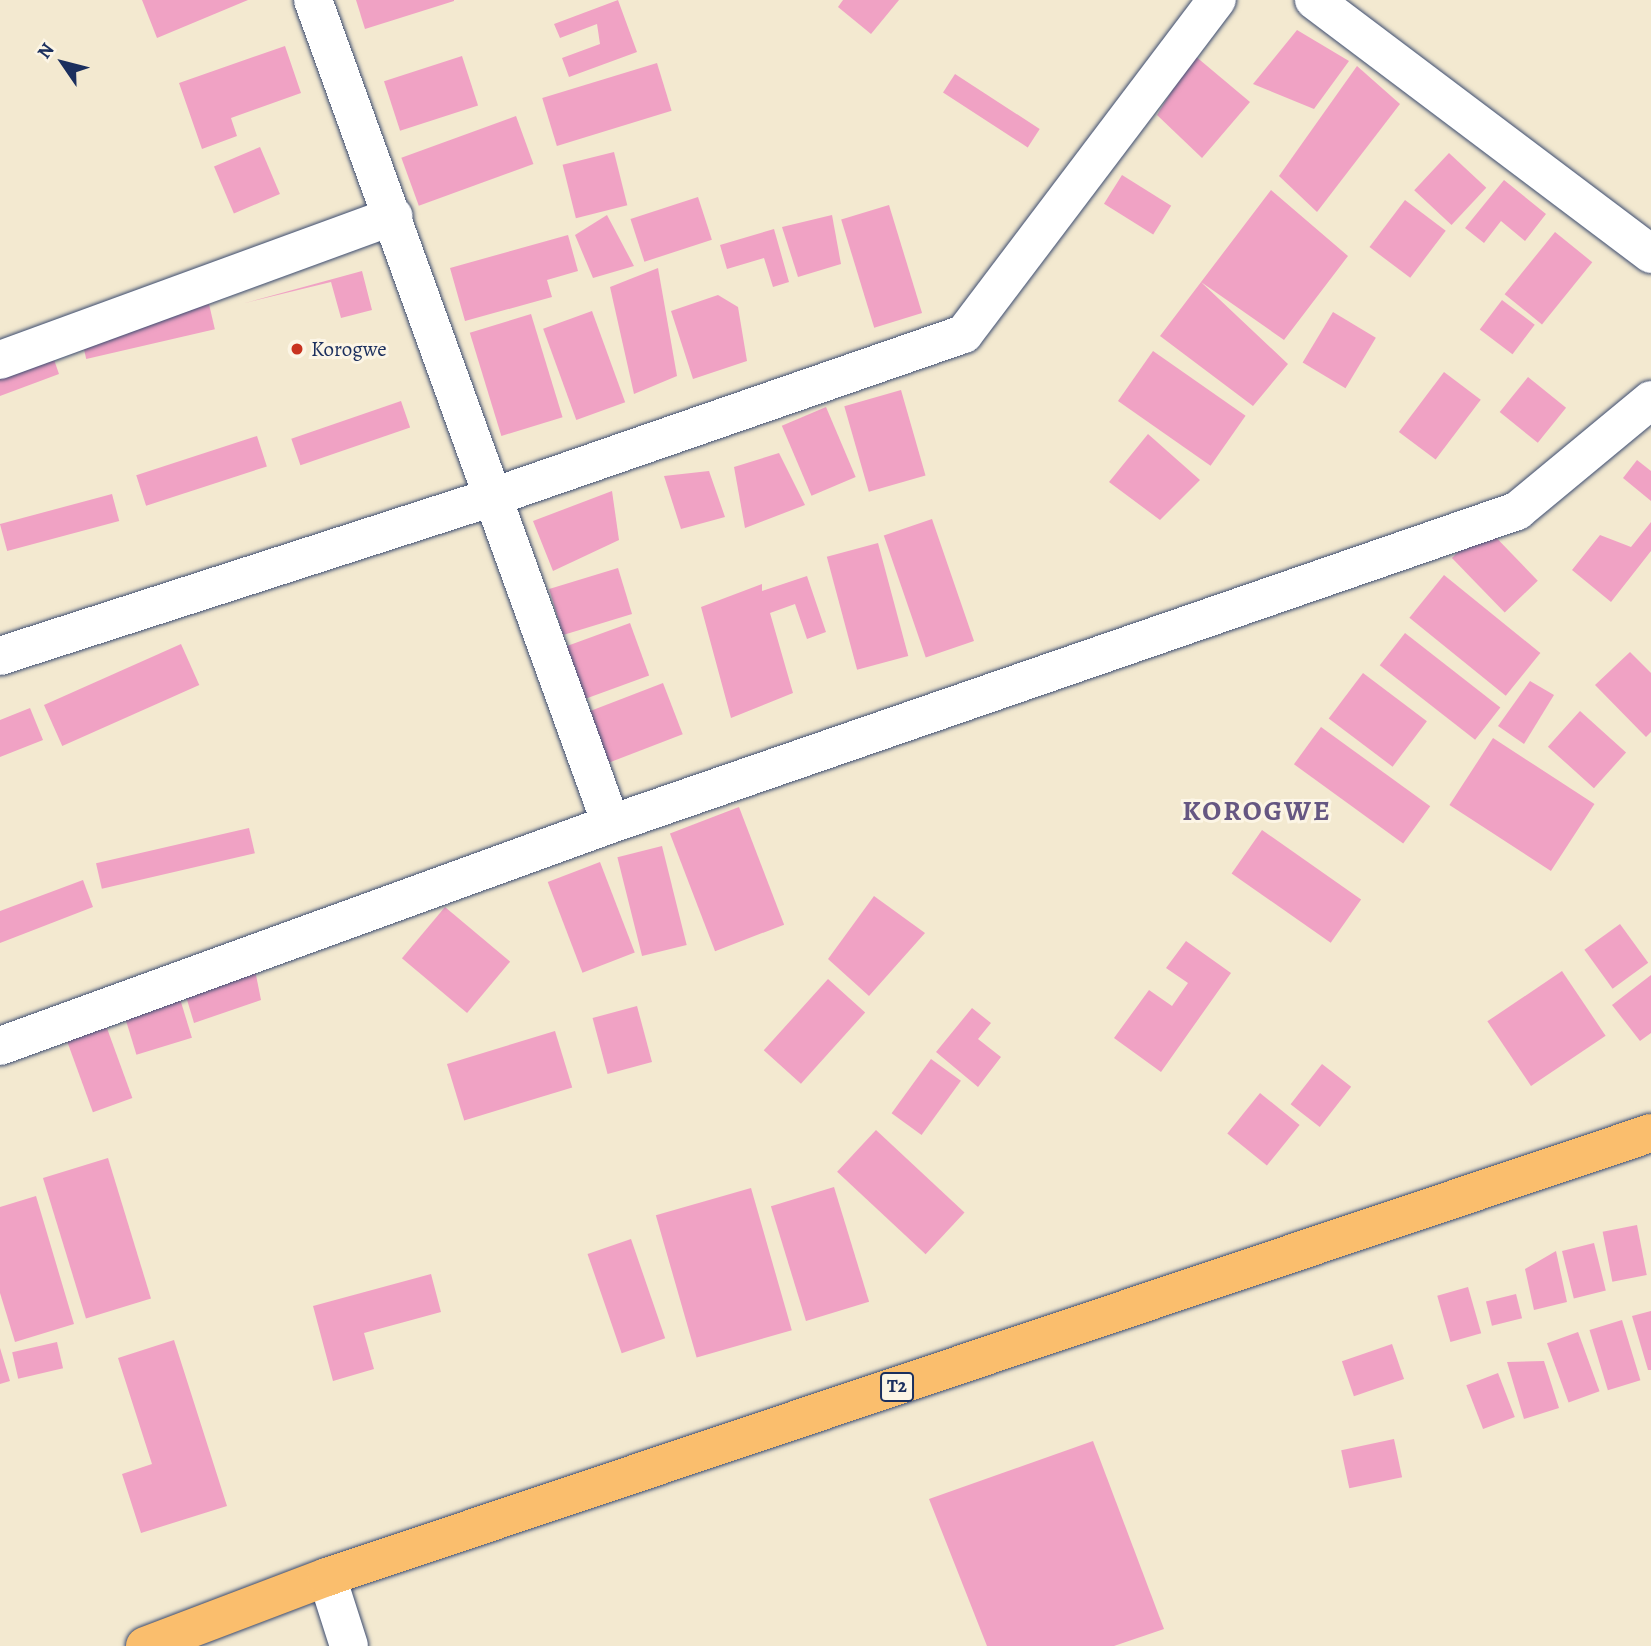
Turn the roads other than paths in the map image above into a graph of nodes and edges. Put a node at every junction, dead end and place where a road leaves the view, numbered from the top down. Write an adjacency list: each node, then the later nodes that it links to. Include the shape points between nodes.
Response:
1 (313, 0): 4 (street)
2 (1217, 0): 8 (street, via 964,334)
3 (1314, 0): 5 (street)
4 (393, 216): 6 (street); 8 (street)
5 (1651, 254)
6 (0, 360)
7 (1651, 400): 10 (street, via 1517,511)
8 (493, 497): 9 (street); 10 (street)
9 (0, 656)
10 (611, 824): 11 (street)
11 (0, 1046)
12 (1651, 1133): 13 (highway, T2)
13 (327, 1577): 14 (highway, T2); 15 (street)
14 (145, 1646)
15 (349, 1646)

